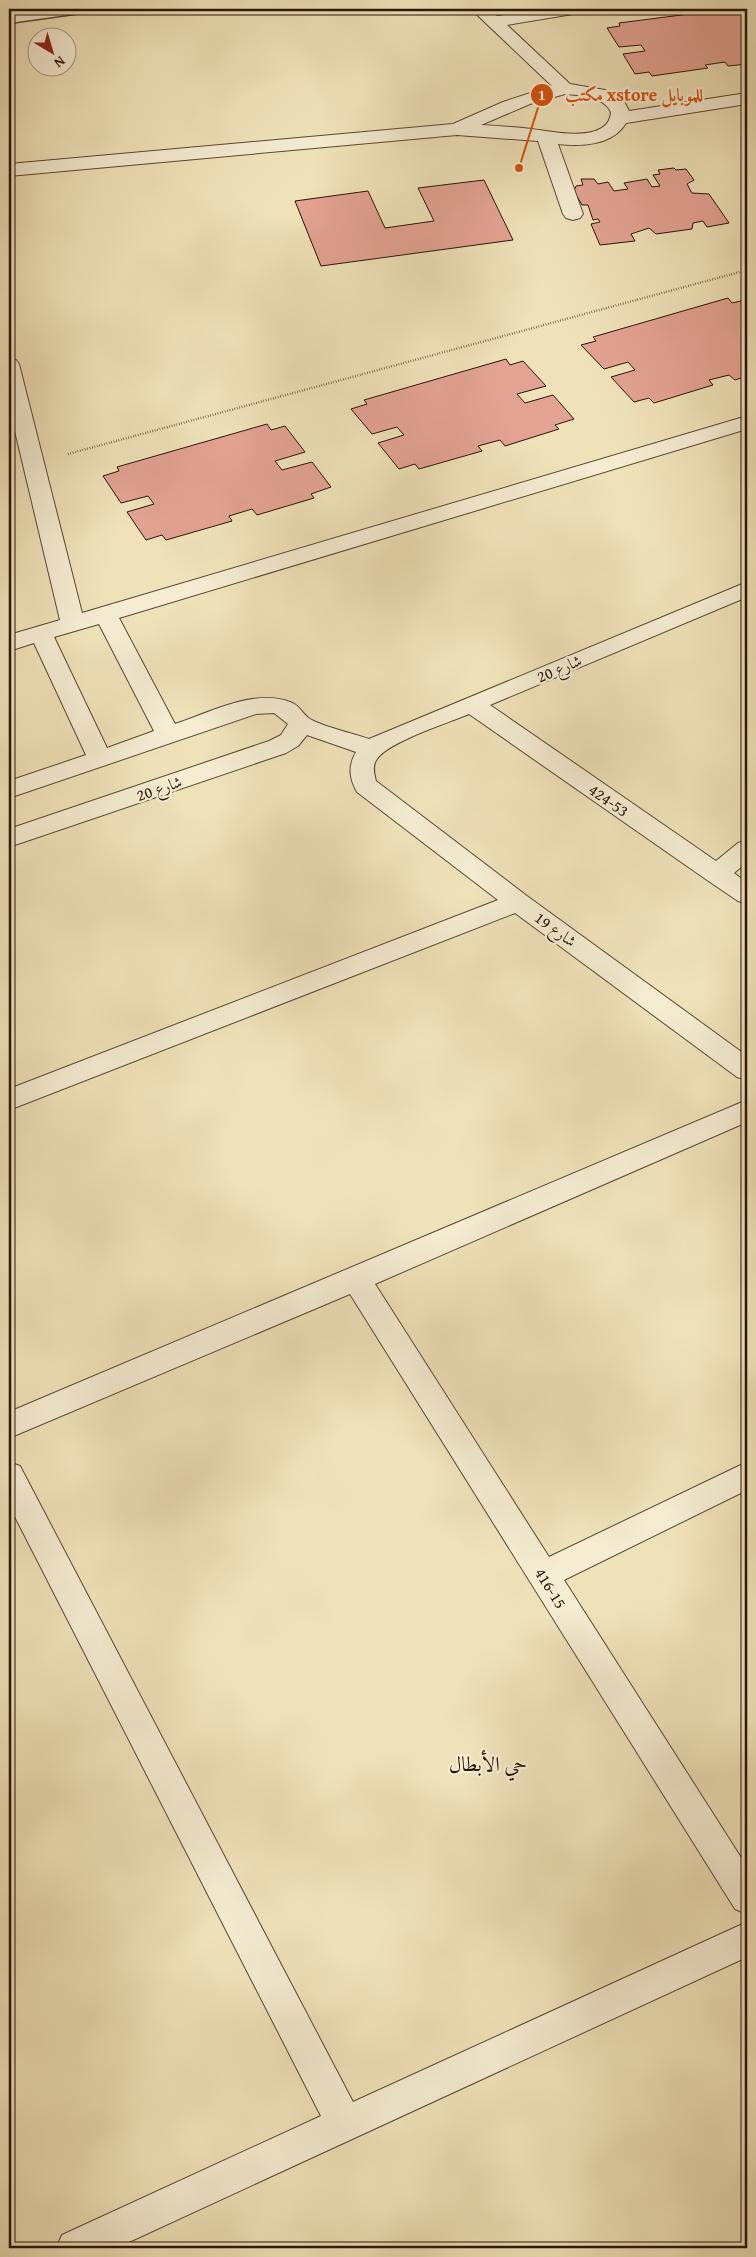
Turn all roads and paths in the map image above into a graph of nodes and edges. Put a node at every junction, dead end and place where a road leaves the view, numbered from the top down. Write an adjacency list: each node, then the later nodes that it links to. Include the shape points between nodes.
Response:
1 (81, 9): 4 (lane)
2 (480, 9): 5 (street)
3 (572, 9): 5 (street)
4 (9, 19)
5 (496, 21): 6 (street)
6 (565, 89): 8 (street, via 583,90 612,100 620,109); 9 (street, via 525,100)
7 (747, 99): 8 (street)
8 (621, 118): 10 (street, via 616,127 605,134 589,138 571,140)
9 (457, 129): 10 (street); 11 (street)
10 (546, 136): 12 (street)
11 (9, 170)
12 (573, 214)
13 (747, 270): 16 (path)
14 (9, 364): 16 (street)
15 (747, 422): 18 (street)
16 (34, 463): 19 (street)
17 (747, 589): 22 (street, شارع 20)
18 (106, 614): 19 (street); 24 (street)
19 (73, 624): 20 (street)
20 (41, 634): 21 (street); 26 (street)
21 (9, 644)
22 (471, 704): 25 (street, شارع 20); 30 (street, 424-53)
23 (300, 724): 24 (street, via 295,714 284,707 268,704 253,706); 25 (street); 28 (street, شارع 20, via 297,735 272,750)
24 (168, 735): 26 (street)
25 (371, 748): 32 (street, شارع 19, via 361,766 366,786)
26 (100, 758): 27 (street)
27 (9, 790)
28 (9, 838)
29 (747, 849): 30 (street)
30 (716, 874): 31 (street, 424-53)
31 (747, 895)
32 (518, 902): 33 (street, شارع 19); 34 (street)
33 (747, 1070)
34 (9, 1100)
35 (747, 1110): 36 (street)
36 (356, 1279): 37 (street); 40 (street, 416-15)
37 (9, 1425)
38 (9, 1475): 43 (street)
39 (747, 1476): 40 (street)
40 (543, 1574): 41 (street, 416-15)
41 (747, 1896)
42 (747, 1939): 43 (street)
43 (345, 2124): 44 (street)
44 (75, 2248)

